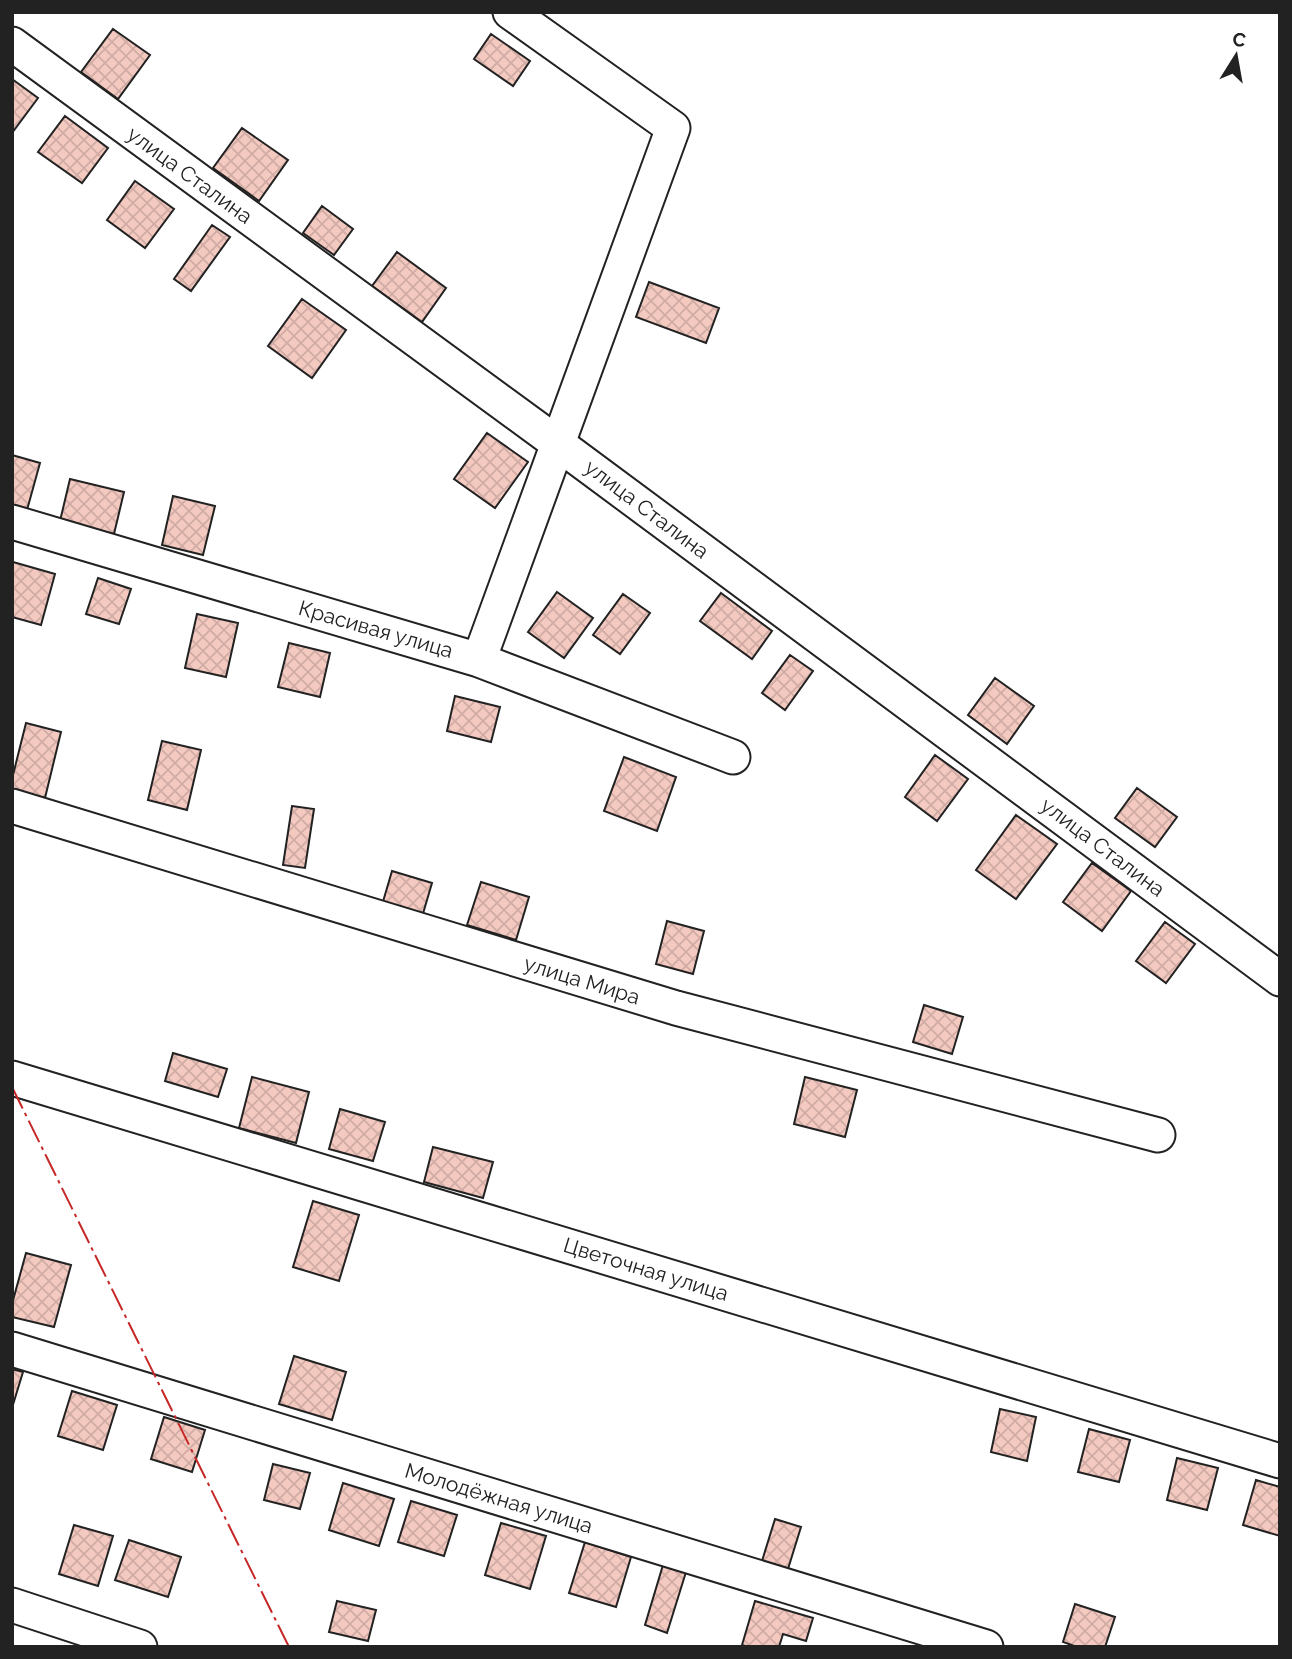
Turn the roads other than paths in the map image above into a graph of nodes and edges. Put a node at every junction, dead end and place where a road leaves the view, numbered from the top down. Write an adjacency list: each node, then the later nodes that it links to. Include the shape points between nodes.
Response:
1 (510, 12): 3 (street, via 673,128)
2 (12, 44): 3 (street, улица Сталина)
3 (557, 443): 5 (street); 8 (street, улица Сталина)
4 (12, 522): 5 (street, Красивая улица)
5 (479, 660): 6 (street, Красивая улица)
6 (733, 757)
7 (12, 806): 10 (street, улица Мира, via 676,1008)
8 (1280, 979)
9 (12, 1077): 12 (street, Цветочная улица)
10 (1158, 1135)
11 (12, 1349): 15 (street, Молодёжная улица)
12 (1280, 1461)
13 (12, 1605): 14 (street)
14 (140, 1647)
15 (986, 1647)

